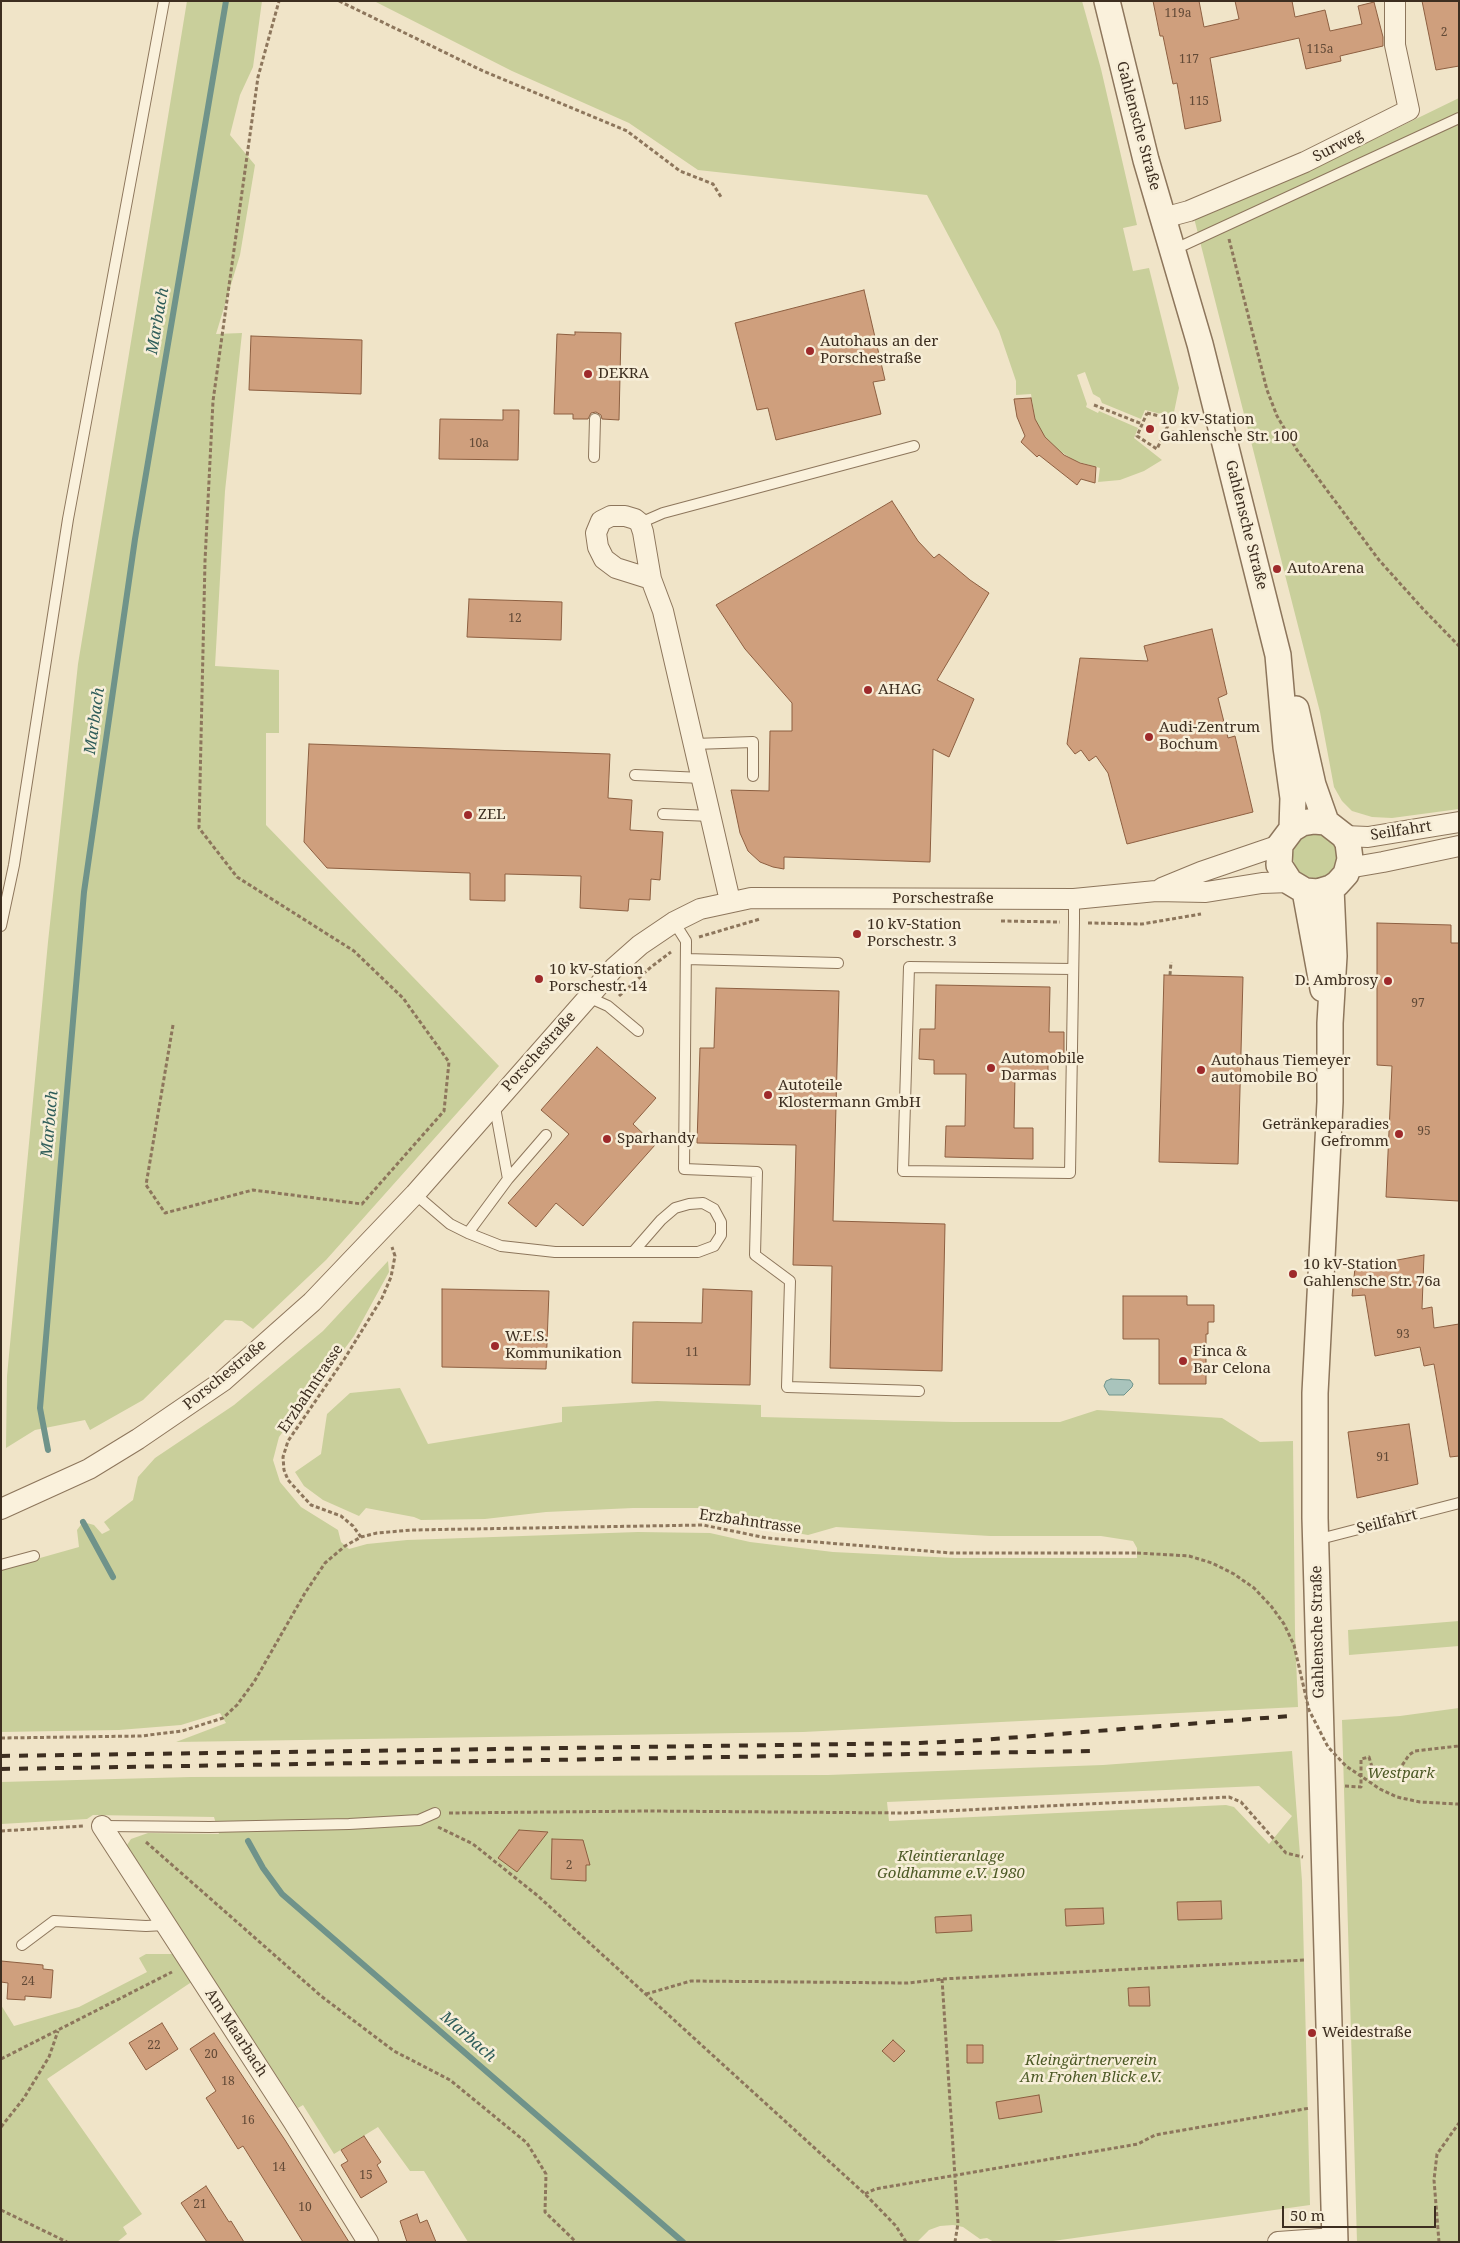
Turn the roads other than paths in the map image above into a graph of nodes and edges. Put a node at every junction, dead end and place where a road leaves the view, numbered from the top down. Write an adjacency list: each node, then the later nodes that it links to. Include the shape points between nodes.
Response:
1 (164, 1): 30 (lane, via 68,519 14,865)
2 (1106, 1): 5 (street, Gahlensche Straße)
3 (1395, 1): 5 (street, Surweg, via 1395,45 1409,110 1305,162 1189,211)
4 (1459, 118): 6 (lane)
5 (1163, 218): 6 (street, Gahlensche Straße)
6 (1173, 250): 12 (street, Gahlensche Straße, via 1224,436)
7 (595, 419): 9 (lane)
8 (914, 446): 10 (lane)
9 (594, 457)
10 (640, 523): 11 (street); 11 (street, via 625,516 611,516 600,521 596,533 598,547 604,559 616,568)
11 (650, 579): 13 (street, via 663,611)
12 (1278, 655): 20 (street, Gahlensche Straße, via 1291,682 1313,785); 21 (street, Gahlensche Straße, via 1293,798)
13 (694, 744): 15 (lane, via 753,742); 16 (street)
14 (635, 775): 16 (lane)
15 (753, 776)
16 (702, 778): 18 (street)
17 (662, 814): 18 (lane)
18 (711, 816): 28 (street)
19 (1459, 822): 20 (street, Seilfahrt, via 1380,836)
20 (1335, 829): 21 (street, via 1308,822); 23 (street, Gahlensche Straße, via 1350,851)
21 (1286, 837): 24 (street, Gahlensche Straße, via 1279,865); 26 (street, Porschestraße, via 1254,856 1201,872)
22 (1459, 846): 23 (street, Seilfahrt)
23 (1348, 868): 25 (street, via 1342,879)
24 (1297, 887): 25 (street, via 1318,892); 26 (street, Porschestraße, via 1262,883 1206,892); 35 (street, Gahlensche Straße)
25 (1331, 888): 35 (street, Gahlensche Straße, via 1334,956)
26 (1156, 891): 27 (street, Porschestraße)
27 (1074, 899): 28 (street, Porschestraße, via 775,897); 33 (lane)
28 (730, 901): 29 (street, Porschestraße, via 700,909)
29 (674, 922): 31 (lane, via 686,941); 34 (street, Porschestraße, via 620,962)
30 (1, 926)
31 (686, 959): 32 (lane); 43 (lane, via 684,1169 757,1172 755,1255 790,1281 787,1387)
32 (838, 964)
33 (1073, 969): 33 (lane, via 1070,1173 903,1171 910,966)
34 (588, 997): 36 (lane, via 608,1006); 37 (street, Porschestraße)
35 (1330, 1023): 46 (street, Gahlensche Straße, via 1330,1102 1315,1392)
36 (638, 1031)
37 (494, 1101): 39 (lane); 40 (street, Porschestraße)
38 (546, 1135): 39 (lane)
39 (508, 1179): 41 (lane)
40 (414, 1194): 41 (lane, via 450,1224); 45 (street, Porschestraße, via 391,1232 223,1381 138,1440 89,1469)
41 (468, 1233): 42 (lane, via 501,1246 555,1252)
42 (634, 1252): 42 (lane, via 698,1252 714,1246 721,1235 721,1222 714,1209 703,1203 675,1208)
43 (919, 1391)
44 (1459, 1503): 46 (lane, Seilfahrt)
45 (1, 1509)
46 (1316, 1540): 53 (street, Gahlensche Straße)
47 (34, 1556): 48 (lane)
48 (1, 1565)
49 (435, 1814): 50 (lane, via 419,1820 329,1824)
50 (102, 1826): 51 (street, Am Maarbach)
51 (165, 1925): 52 (lane, via 54,1921); 54 (street, Am Maarbach)
52 (22, 1945)
53 (1335, 2240): 55 (street)
54 (368, 2242)
55 (1278, 2242)

